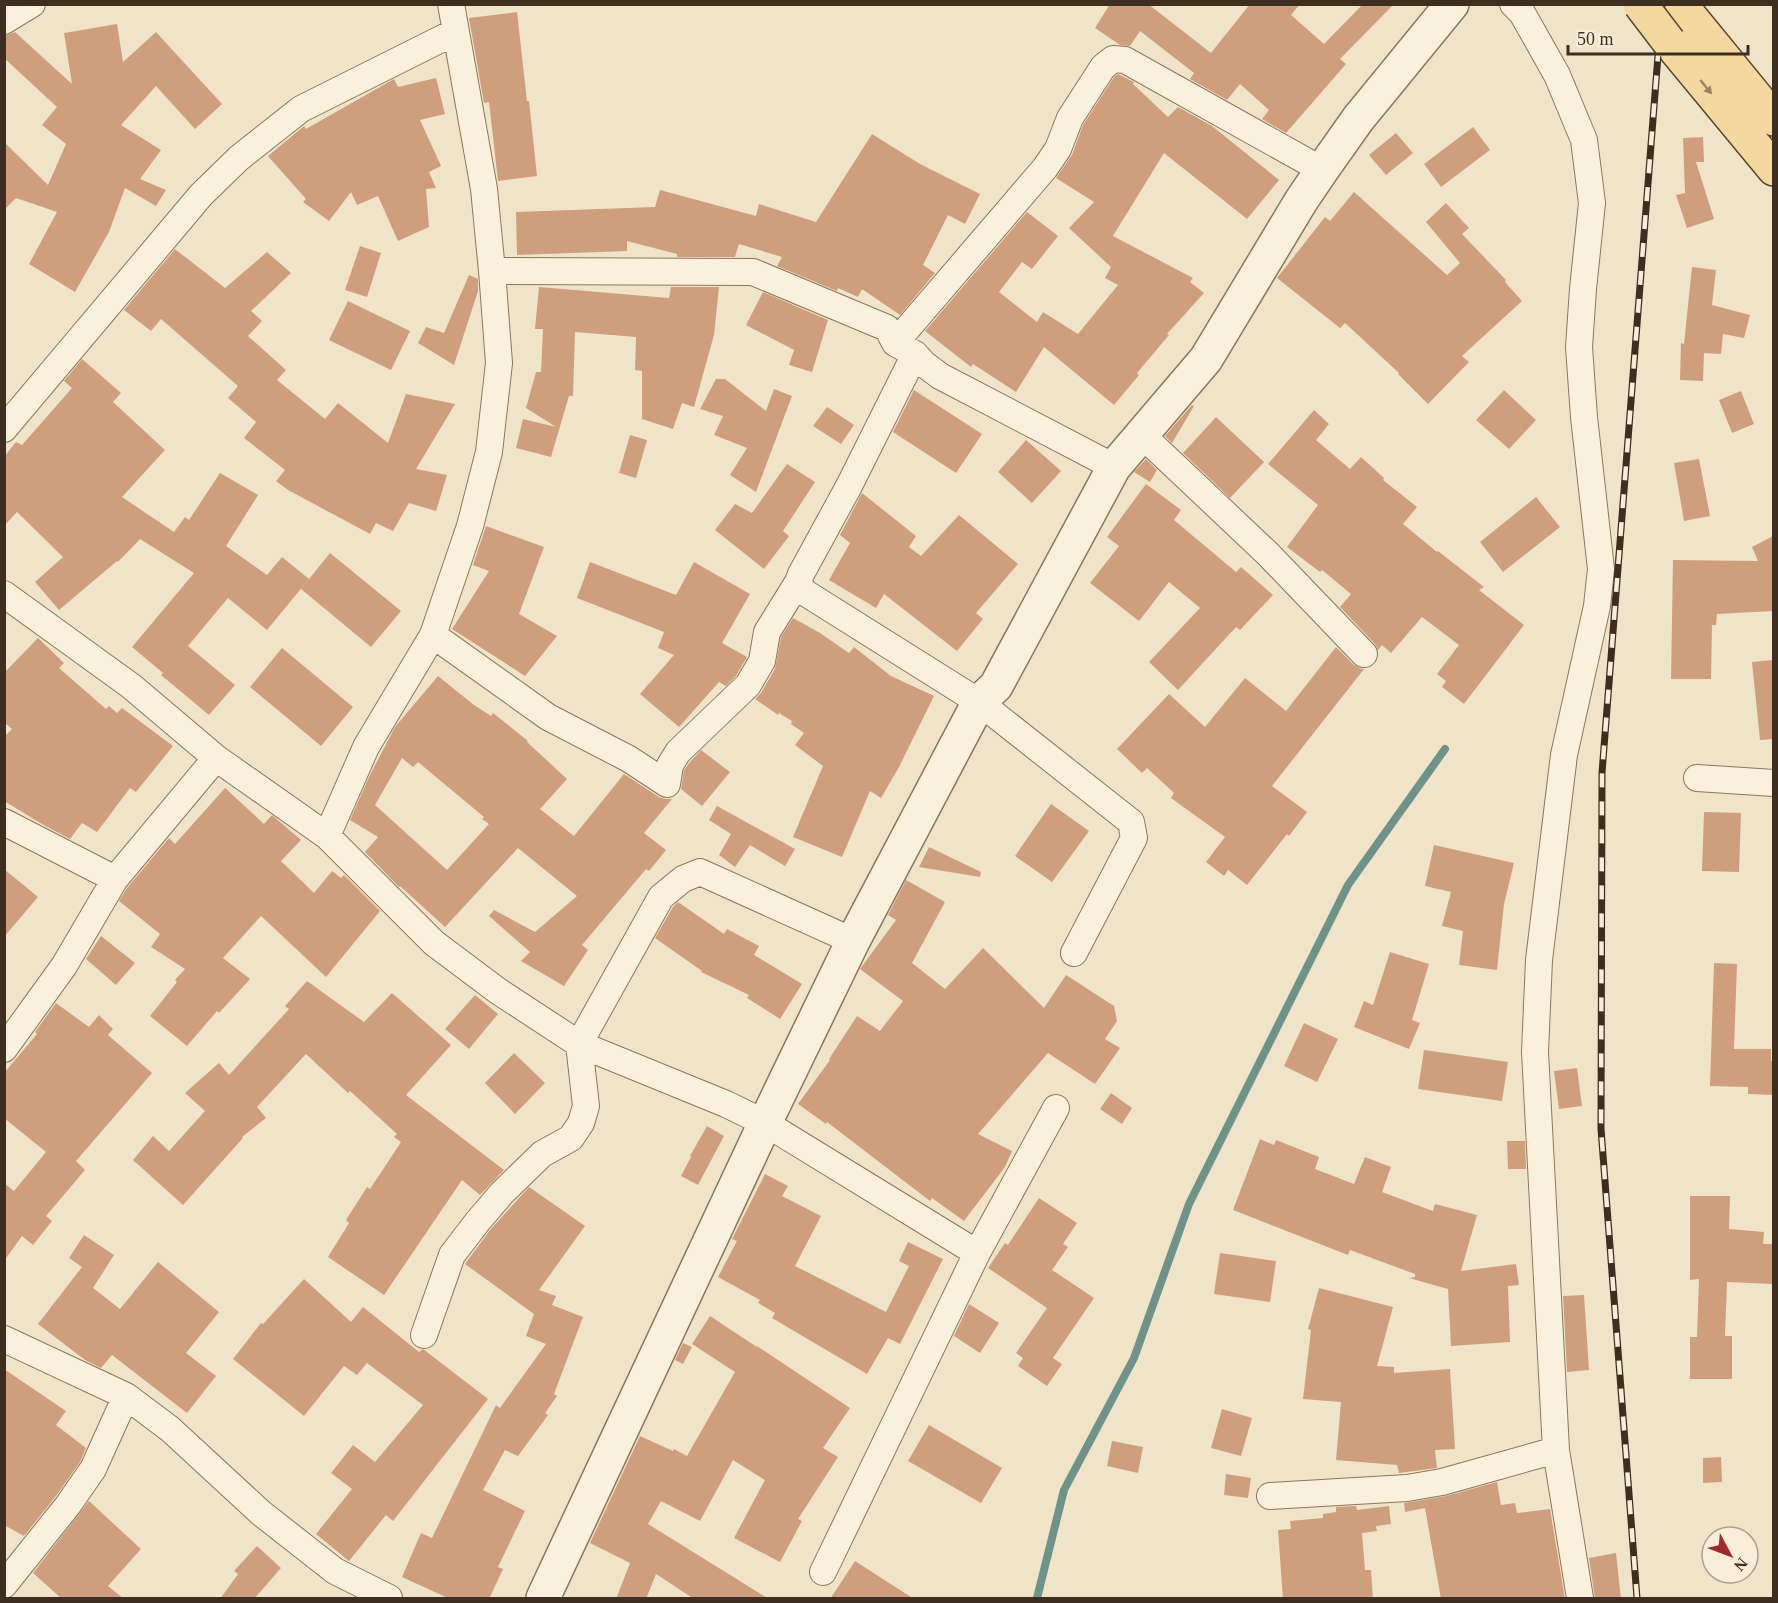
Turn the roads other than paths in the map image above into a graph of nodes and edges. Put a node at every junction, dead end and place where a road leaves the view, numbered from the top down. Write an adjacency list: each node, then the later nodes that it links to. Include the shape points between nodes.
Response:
1 (32, 4): 7 (street)
2 (451, 4): 8 (street)
3 (1452, 4): 11 (street, via 1358,119)
4 (1513, 4): 38 (street, via 1557,75 1584,140 1592,203 1579,347 1601,569 1597,606 1564,755 1539,960 1535,1052)
5 (1640, 4): 10 (main road, one-way to 10, bridge)
6 (1685, 12): 9 (main road)
7 (4, 21)
8 (454, 32): 12 (street, via 484,189); 14 (street, via 302,109 239,158 201,195)
9 (1773, 119)
10 (1773, 169)
11 (1322, 170): 13 (street, via 1125,60 1113,59 1103,67 1070,118 1058,150); 15 (street, via 1206,359)
12 (492, 271): 13 (street, via 753,272 887,328); 19 (street, via 499,363 489,452 470,526)
13 (905, 348): 16 (street, via 940,376); 17 (street, via 849,486)
14 (4, 429)
15 (1142, 435): 16 (street); 20 (street, via 1268,554)
16 (1114, 467): 21 (street, via 996,686)
17 (798, 582): 19 (street, via 767,632 762,661 748,686 678,752 670,765 667,784 629,759 548,717); 21 (street, via 804,592)
18 (4, 594): 22 (street, via 131,686)
19 (433, 635): 26 (street, via 366,747)
20 (1364, 654)
21 (979, 702): 28 (street); 29 (street, via 1131,822 1134,838)
22 (216, 758): 26 (street); 27 (street)
23 (1697, 778): 24 (street)
24 (1773, 783)
25 (4, 822): 27 (street)
26 (327, 836): 30 (street, via 434,943)
27 (115, 879): 31 (street, via 64,966)
28 (853, 941): 30 (street, via 700,872 683,879 661,897); 33 (street)
29 (1074, 953)
30 (579, 1044): 33 (street); 35 (street, via 586,1106 581,1123 571,1138 542,1154 502,1193 452,1255)
31 (4, 1049)
32 (1056, 1108): 34 (street)
33 (765, 1123): 34 (street); 43 (street)
34 (977, 1253): 40 (street)
35 (424, 1335)
36 (4, 1339): 37 (street)
37 (126, 1396): 41 (street, via 93,1469); 42 (street, via 170,1429 261,1513 335,1571)
38 (1556, 1450): 39 (street, via 1407,1488); 44 (street)
39 (1270, 1496)
40 (823, 1572)
41 (4, 1585)
42 (389, 1599)
43 (543, 1599)
44 (1580, 1599)

